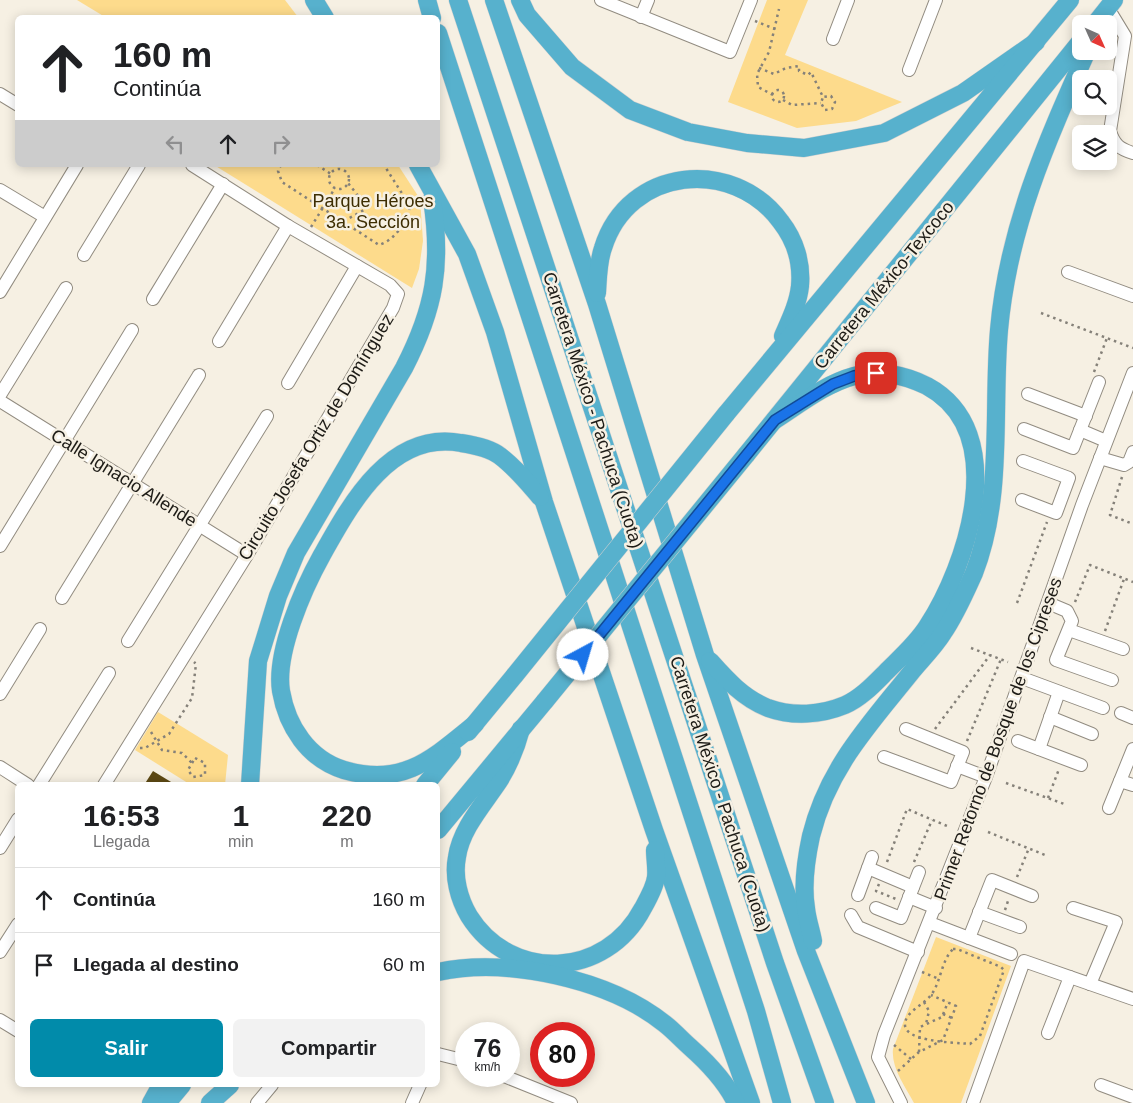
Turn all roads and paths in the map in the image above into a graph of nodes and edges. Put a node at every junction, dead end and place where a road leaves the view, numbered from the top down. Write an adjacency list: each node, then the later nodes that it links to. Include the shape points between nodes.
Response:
1 (314, 0): 14 (highway)
2 (427, 0): 15 (highway)
3 (458, 0): 214 (highway, Carretera México - Pachuca (Cuota), via 775,963)
4 (494, 0): 58 (highway)
5 (520, 0): 21 (highway, via 527,15 572,67 630,110 688,132 747,143 804,148 884,133 963,93)
6 (601, 0): 16 (street)
7 (648, 0): 16 (street)
8 (751, 0): 17 (street)
9 (848, 0): 20 (street)
10 (936, 0): 25 (street)
11 (1070, 0): 21 (highway)
12 (780, 9): 18 (path)
13 (1104, 14): 32 (street, via 1125,36 1110,132 1121,149)
14 (323, 15)
15 (431, 15)
16 (641, 17): 17 (street, via 730,52)
17 (744, 17): 18 (path)
18 (775, 29): 24 (path, via 769,52)
19 (440, 39): 213 (highway, Carretera México - Pachuca (Cuota), via 756,1011)
20 (833, 39)
21 (1036, 42): 64 (highway)
22 (1072, 52): 75 (highway, Carretera México-Texcoco)
23 (1083, 60): 177 (highway, via 1038,162 1005,283 999,331 990,514 974,571 943,634 839,766 822,799 816,820 804,878 806,908)
24 (759, 68): 27 (path, via 758,87); 28 (path, via 774,74 799,66 799,71 811,72)
25 (908, 70)
26 (0, 94): 30 (street)
27 (772, 95): 29 (path, via 775,102); 29 (path, via 781,90 785,96)
28 (823, 97): 31 (path); 31 (path, via 831,96 835,102 832,109 825,110)
29 (783, 100): 31 (path, via 792,105)
30 (15, 103)
31 (821, 104)
32 (1133, 153)
33 (76, 167): 47 (street)
34 (138, 167): 51 (street)
35 (195, 167): 43 (street, Circuito Josefa Ortiz de Domínguez)
36 (280, 167): 46 (path, via 278,171 282,182)
37 (320, 167): 40 (path)
38 (385, 167): 48 (path, via 410,206 408,216 392,238 379,245)
39 (419, 167): 42 (highway)
40 (331, 174): 41 (path, via 342,170 347,174); 44 (path, via 330,181)
41 (348, 182): 44 (path, via 342,189); 48 (path, via 363,202 364,210)
42 (429, 183): 86 (highway, via 467,254 495,332); 140 (highway, via 437,259 428,314 404,368 296,553 278,596 258,661)
43 (223, 184): 49 (street, Circuito Josefa Ortiz de Domínguez); 57 (street)
44 (335, 188): 46 (path)
45 (0, 190): 47 (street)
46 (323, 209): 48 (path); 50 (path)
47 (46, 217): 54 (street)
48 (343, 222)
49 (288, 226): 50 (street, Circuito Josefa Ortiz de Domínguez); 62 (street)
50 (306, 235): 52 (street, Circuito Josefa Ortiz de Domínguez)
51 (84, 255)
52 (357, 266): 68 (street); 92 (street, Circuito Josefa Ortiz de Domínguez, via 390,285 398,294 393,308)
53 (1068, 272): 56 (street)
54 (1, 287)
55 (66, 288): 70 (street)
56 (1133, 296)
57 (153, 300)
58 (597, 304): 64 (highway, via 603,247 610,230 634,201 670,182 695,178 733,184 767,205 786,228 797,253 800,278 797,304); 105 (highway)
59 (1041, 313): 61 (path)
60 (132, 330): 78 (street)
61 (1107, 338): 63 (path); 71 (path, via 1089,386)
62 (219, 341)
63 (1133, 348)
64 (774, 355): 118 (highway, bridge)
65 (1133, 372): 79 (street, Primer Retorno de Bosque de los Cipreses)
66 (199, 375): 83 (street)
67 (1099, 382): 71 (street)
68 (288, 383)
69 (1028, 394): 74 (street)
70 (0, 395)
71 (1094, 396): 74 (street)
72 (0, 401): 78 (street, Calle Ignacio Allende)
73 (267, 416): 90 (street)
74 (1086, 416): 77 (street)
75 (775, 420): 105 (highway, via 833,384 854,376 897,375 932,389 957,415 972,449 975,492 961,561 926,628 872,687 847,704 804,714 769,708 736,688); 119 (highway, Carretera México-Texcoco, bridge)
76 (1024, 429): 77 (street, via 1073,448)
77 (1080, 430): 79 (street)
78 (65, 441): 83 (street, Calle Ignacio Allende); 91 (street)
79 (1106, 441): 81 (street, Primer Retorno de Bosque de los Cipreses)
80 (1131, 457): 81 (street, via 1124,465); 89 (path, via 1110,514)
81 (1100, 458): 87 (street, Primer Retorno de Bosque de los Cipreses)
82 (1023, 461): 84 (street, via 1069,478)
83 (132, 483): 90 (street, Calle Ignacio Allende); 95 (street)
84 (1063, 496): 87 (street); 88 (street, via 1056,513)
85 (1022, 500): 88 (street)
86 (544, 502): 118 (highway, via 517,470 499,455 476,445 450,441 422,444 399,454 376,474 353,502 310,576 292,620 281,690 288,716 298,737 316,755 335,767 383,776 406,771 433,759); 151 (highway)
87 (1082, 505): 97 (street, Primer Retorno de Bosque de los Cipreses)
88 (1051, 512): 96 (path)
89 (1133, 524)
90 (200, 526): 92 (street, Calle Ignacio Allende); 101 (street)
91 (0, 546)
92 (247, 555): 107 (street, Circuito Josefa Ortiz de Domínguez)
93 (1124, 579): 94 (path); 98 (path, via 1090,565); 102 (path)
94 (1133, 582)
95 (62, 598)
96 (1017, 603)
97 (1048, 603): 98 (street); 111 (street, Primer Retorno de Bosque de los Cipreses)
98 (1070, 615): 100 (street)
99 (40, 629): 114 (street)
100 (1069, 630): 102 (street); 112 (street, via 1056,660)
101 (128, 641)
102 (1101, 641): 104 (street)
103 (971, 648): 106 (path)
104 (1123, 649)
105 (705, 654): 177 (highway, via 806,950)
106 (990, 655): 108 (path); 122 (path)
107 (184, 656): 117 (street, Circuito Josefa Ortiz de Domínguez); 123 (path, via 196,664 192,698 169,734)
108 (1001, 659): 109 (path); 128 (path)
109 (1008, 662)
110 (109, 673): 138 (street)
111 (1022, 678): 113 (street); 135 (street, Primer Retorno de Bosque de los Cipreses)
112 (1112, 680)
113 (1059, 692): 115 (street); 116 (street)
114 (0, 694)
115 (1103, 708)
116 (1050, 717): 121 (street); 126 (street)
117 (144, 720): 123 (path); 125 (street, Circuito Josefa Ortiz de Domínguez)
118 (475, 724): 141 (highway)
119 (522, 729): 150 (highway, Carretera México-Texcoco); 151 (highway, via 507,768 476,814 462,839 457,857 456,874 464,907 489,940 507,953 546,964 586,959 604,950 637,920 648,898 656,877)
120 (906, 729): 122 (street)
121 (1092, 734)
122 (928, 738): 128 (street)
123 (156, 741): 125 (path, via 145,748); 131 (path, via 162,750 182,753)
124 (1018, 741): 126 (street)
125 (127, 748): 139 (street, Circuito Josefa Ortiz de Domínguez)
126 (1039, 749): 130 (street)
127 (1133, 749): 136 (street)
128 (963, 752): 133 (street)
129 (884, 757): 133 (street, via 951,782)
130 (1064, 758): 132 (street); 144 (path)
131 (192, 764): 131 (path, via 188,770 193,777 205,776 205,762 195,758)
132 (1081, 765)
133 (957, 766): 135 (street)
134 (0, 767): 137 (street)
135 (986, 777): 161 (street, Primer Retorno de Bosque de los Cipreses)
136 (1120, 781): 143 (street); 146 (street)
137 (23, 782)
138 (41, 782)
139 (106, 782)
140 (250, 782)
141 (427, 782)
142 (1006, 782): 144 (path)
143 (1133, 786)
144 (1048, 798): 145 (path)
145 (1067, 806)
146 (1110, 808)
147 (932, 820): 149 (path); 156 (path, via 907,809); 157 (path)
148 (15, 824): 153 (street)
149 (947, 826)
150 (440, 828)
151 (654, 830): 212 (highway)
152 (988, 832): 154 (path)
153 (0, 848)
154 (1045, 854)
155 (919, 872): 157 (street)
156 (882, 874): 157 (street); 157 (path, via 876,891); 158 (street, via 870,862)
157 (908, 893): 160 (street, via 901,918); 161 (street)
158 (858, 896)
159 (1032, 896): 163 (street, via 992,880)
160 (876, 908)
161 (936, 908): 165 (street, Primer Retorno de Bosque de los Cipreses)
162 (1073, 908): 176 (street, via 1116,922)
163 (979, 912): 166 (street); 168 (street)
164 (851, 915): 170 (street, via 858,927)
165 (930, 923): 168 (street); 170 (street, Primer Retorno de Bosque de los Cipreses)
166 (1020, 927)
167 (14, 937): 169 (street)
168 (969, 938): 171 (street)
169 (0, 952)
170 (918, 952): 172 (street, Primer Retorno de Bosque de los Cipreses)
171 (1011, 954)
172 (911, 968): 175 (path); 188 (street, Primer Retorno de Bosque de los Cipreses)
173 (440, 972): 211 (highway, via 460,968 520,969 566,977 615,994 664,1023 708,1063)
174 (1070, 977): 176 (street); 187 (street); 217 (street, via 1024,961)
175 (939, 979): 178 (path); 190 (path, via 953,949 1004,970 975,1042)
176 (1090, 984): 179 (street)
177 (824, 992): 215 (highway)
178 (932, 995): 180 (path); 181 (path)
179 (1133, 999)
180 (924, 1002): 185 (path, via 929,1011); 189 (path, via 908,1016 905,1025 910,1034)
181 (948, 1002): 182 (path); 183 (path, via 956,1006)
182 (943, 1014): 183 (path); 185 (path)
183 (952, 1018): 190 (path)
184 (0, 1020): 186 (street)
185 (925, 1025): 189 (path, via 920,1027)
186 (15, 1029)
187 (1048, 1033)
188 (884, 1035): 194 (path); 195 (street, Primer Retorno de Bosque de los Cipreses, via 878,1057)
189 (920, 1038): 190 (path); 191 (path)
190 (943, 1040): 191 (path)
191 (920, 1052): 194 (path)
192 (440, 1054): 193 (street)
193 (455, 1058)
194 (911, 1060): 195 (path)
195 (889, 1079): 216 (street, Primer Retorno de Bosque de los Cipreses)
196 (520, 1082): 210 (street)
197 (1101, 1085): 204 (street)
198 (160, 1087): 205 (highway)
199 (180, 1087): 206 (highway)
200 (220, 1087): 207 (highway)
201 (228, 1087): 207 (highway)
202 (270, 1087): 208 (street)
203 (419, 1087): 209 (street)
204 (1133, 1097)
205 (151, 1103)
206 (167, 1103)
207 (208, 1103)
208 (257, 1103)
209 (412, 1103)
210 (571, 1103)
211 (736, 1103)
212 (751, 1103)
213 (782, 1103)
214 (825, 1103)
215 (866, 1103)
216 (901, 1103)
217 (973, 1103)

